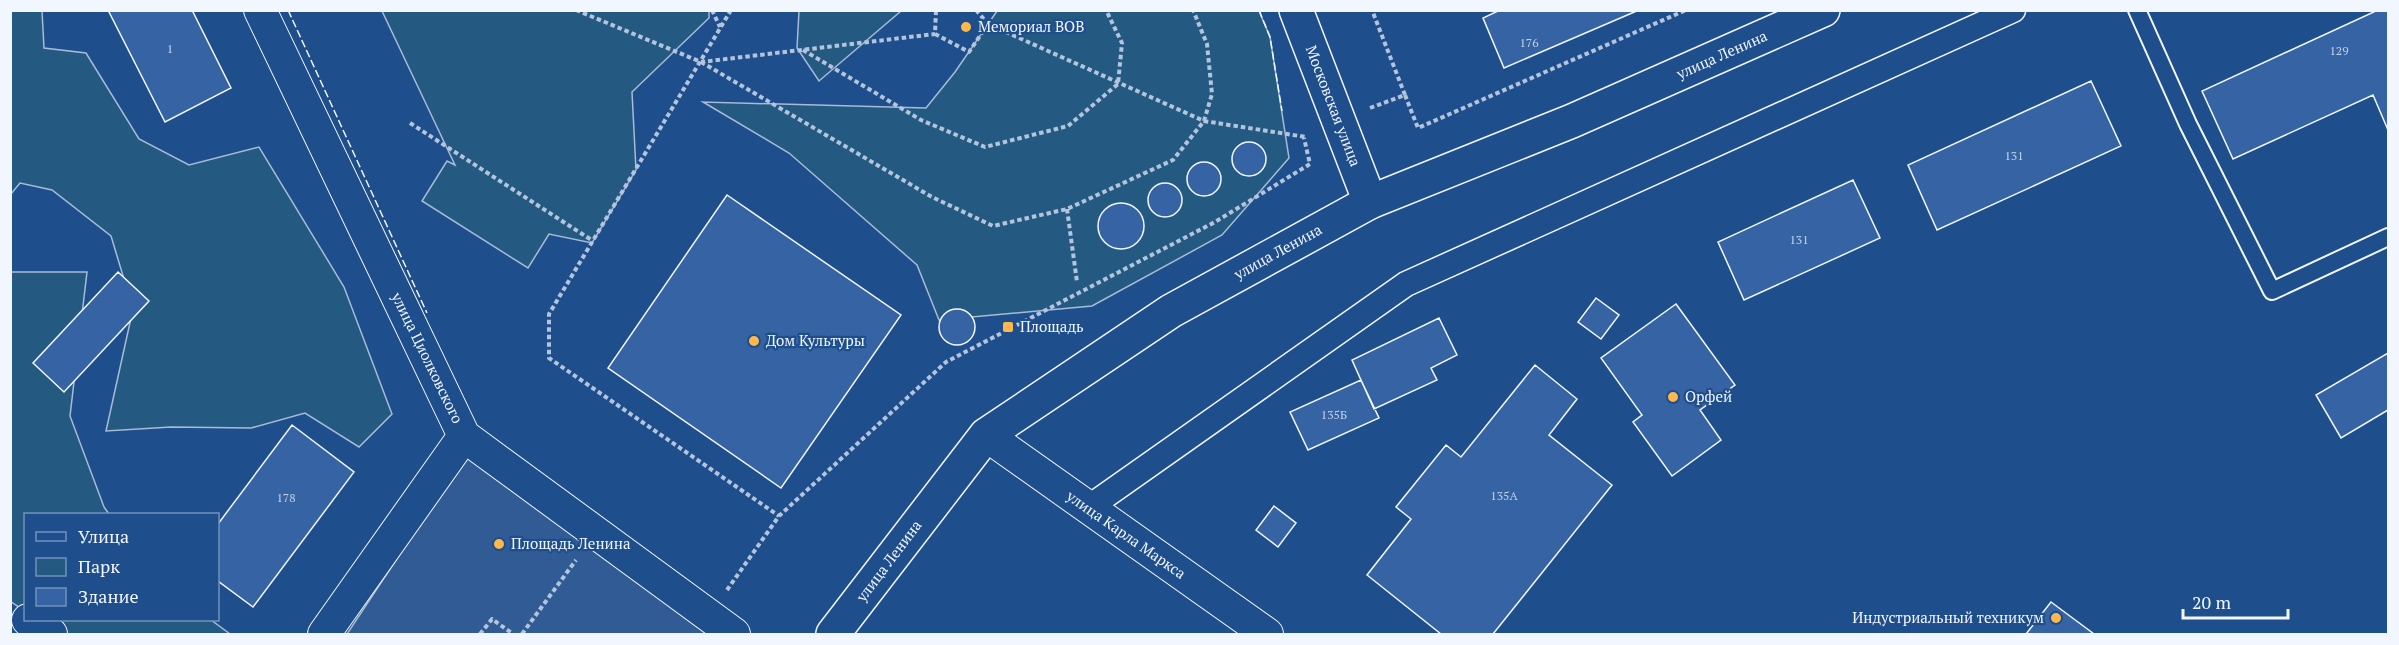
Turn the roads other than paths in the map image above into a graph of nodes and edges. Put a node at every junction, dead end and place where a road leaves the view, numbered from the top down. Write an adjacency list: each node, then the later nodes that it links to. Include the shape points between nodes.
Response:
1 (260, 10): 9 (street, улица Циолковского)
2 (1296, 10): 6 (main road, Московская улица)
3 (1823, 10): 6 (main road, улица Ленина, via 1572,121)
4 (2013, 10): 10 (street, via 1406,284)
5 (2137, 10): 7 (lane, via 2188,124 2272,291)
6 (1370, 202): 8 (main road, улица Ленина, via 1171,311)
7 (2388, 237)
8 (986, 435): 10 (street, улица Карла Маркса); 17 (main road, улица Ленина)
9 (464, 436): 15 (street); 16 (street, улица Циолковского)
10 (1088, 508): 18 (street, улица Карла Маркса)
11 (10, 609): 12 (street)
12 (24, 617)
13 (30, 621): 14 (street)
14 (51, 634)
15 (324, 634)
16 (734, 634)
17 (833, 634)
18 (1267, 634)

